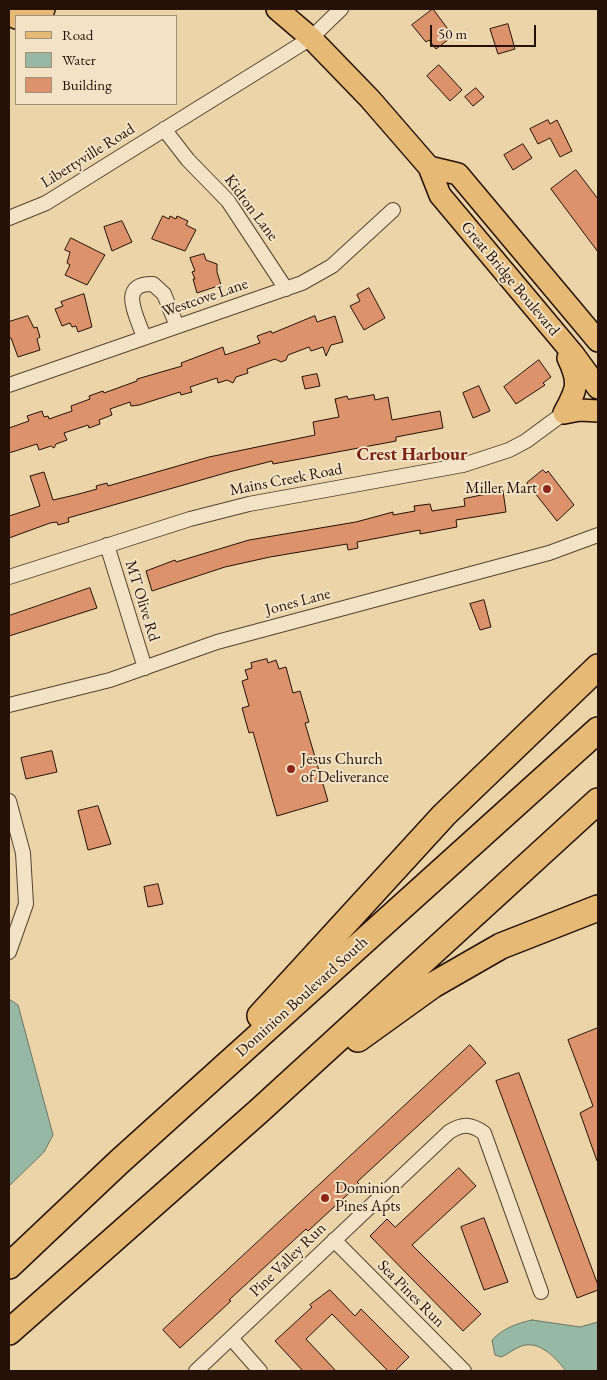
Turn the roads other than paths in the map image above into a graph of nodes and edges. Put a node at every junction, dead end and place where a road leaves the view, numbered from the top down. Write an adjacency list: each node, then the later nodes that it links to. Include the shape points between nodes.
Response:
1 (42, 9): 4 (highway)
2 (277, 9): 5 (main road, Great Bridge Boulevard)
3 (341, 9): 5 (street, Libertyville Road)
4 (20, 15)
5 (311, 38): 6 (street, Libertyville Road); 7 (main road, Great Bridge Boulevard)
6 (164, 129): 9 (street, Libertyville Road, via 46,203); 12 (street, Kidron Lane, via 188,160 228,201)
7 (429, 167): 10 (main road, Great Bridge Boulevard, via 458,174); 11 (main road, Great Bridge Boulevard, via 440,195)
8 (393, 210): 12 (street, Westcove Lane, via 332,266)
9 (9, 218)
10 (500, 225): 11 (main road); 17 (main road, Great Bridge Boulevard)
11 (496, 263): 13 (main road, Great Bridge Boulevard)
12 (286, 289): 14 (street, Westcove Lane)
13 (525, 297): 15 (main road, Great Bridge Boulevard); 18 (main road, via 548,310 588,359)
14 (177, 326): 16 (street, Westcove Lane); 16 (street, via 164,294 153,284 144,284 136,288 131,301)
15 (557, 335): 20 (main road, Great Bridge Boulevard); 22 (main road, via 577,379 576,391)
16 (144, 337): 19 (street, Westcove Lane)
17 (598, 341)
18 (598, 362)
19 (9, 385)
20 (598, 388)
21 (598, 412): 22 (main road, via 580,410)
22 (564, 413): 24 (street, Mains Creek Road, via 509,450 463,465 249,504)
23 (598, 535): 27 (street, Jones Lane, via 549,553 217,642)
24 (106, 545): 25 (street, Mains Creek Road); 27 (street, MT Olive Rd)
25 (9, 577)
26 (598, 667): 35 (highway, via 444,815 245,1032)
27 (145, 668): 28 (street, Jones Lane)
28 (9, 705)
29 (598, 730): 35 (highway, Dominion Boulevard South)
30 (9, 801): 33 (street, via 24,853 26,904)
31 (598, 801): 34 (highway)
32 (598, 908): 34 (highway, via 501,946 433,985)
33 (9, 952)
34 (259, 1111): 39 (highway)
35 (119, 1162): 37 (highway, Dominion Boulevard South)
36 (334, 1240): 38 (street, Pine Valley Run, via 450,1132 461,1125 474,1126 484,1133); 40 (street, Pine Valley Run); 43 (street, Sea Pines Run)
37 (9, 1266)
38 (541, 1292)
39 (9, 1332)
40 (231, 1338): 41 (street, Pine Valley Run); 42 (street)
41 (196, 1371)
42 (260, 1371)
43 (464, 1371)

